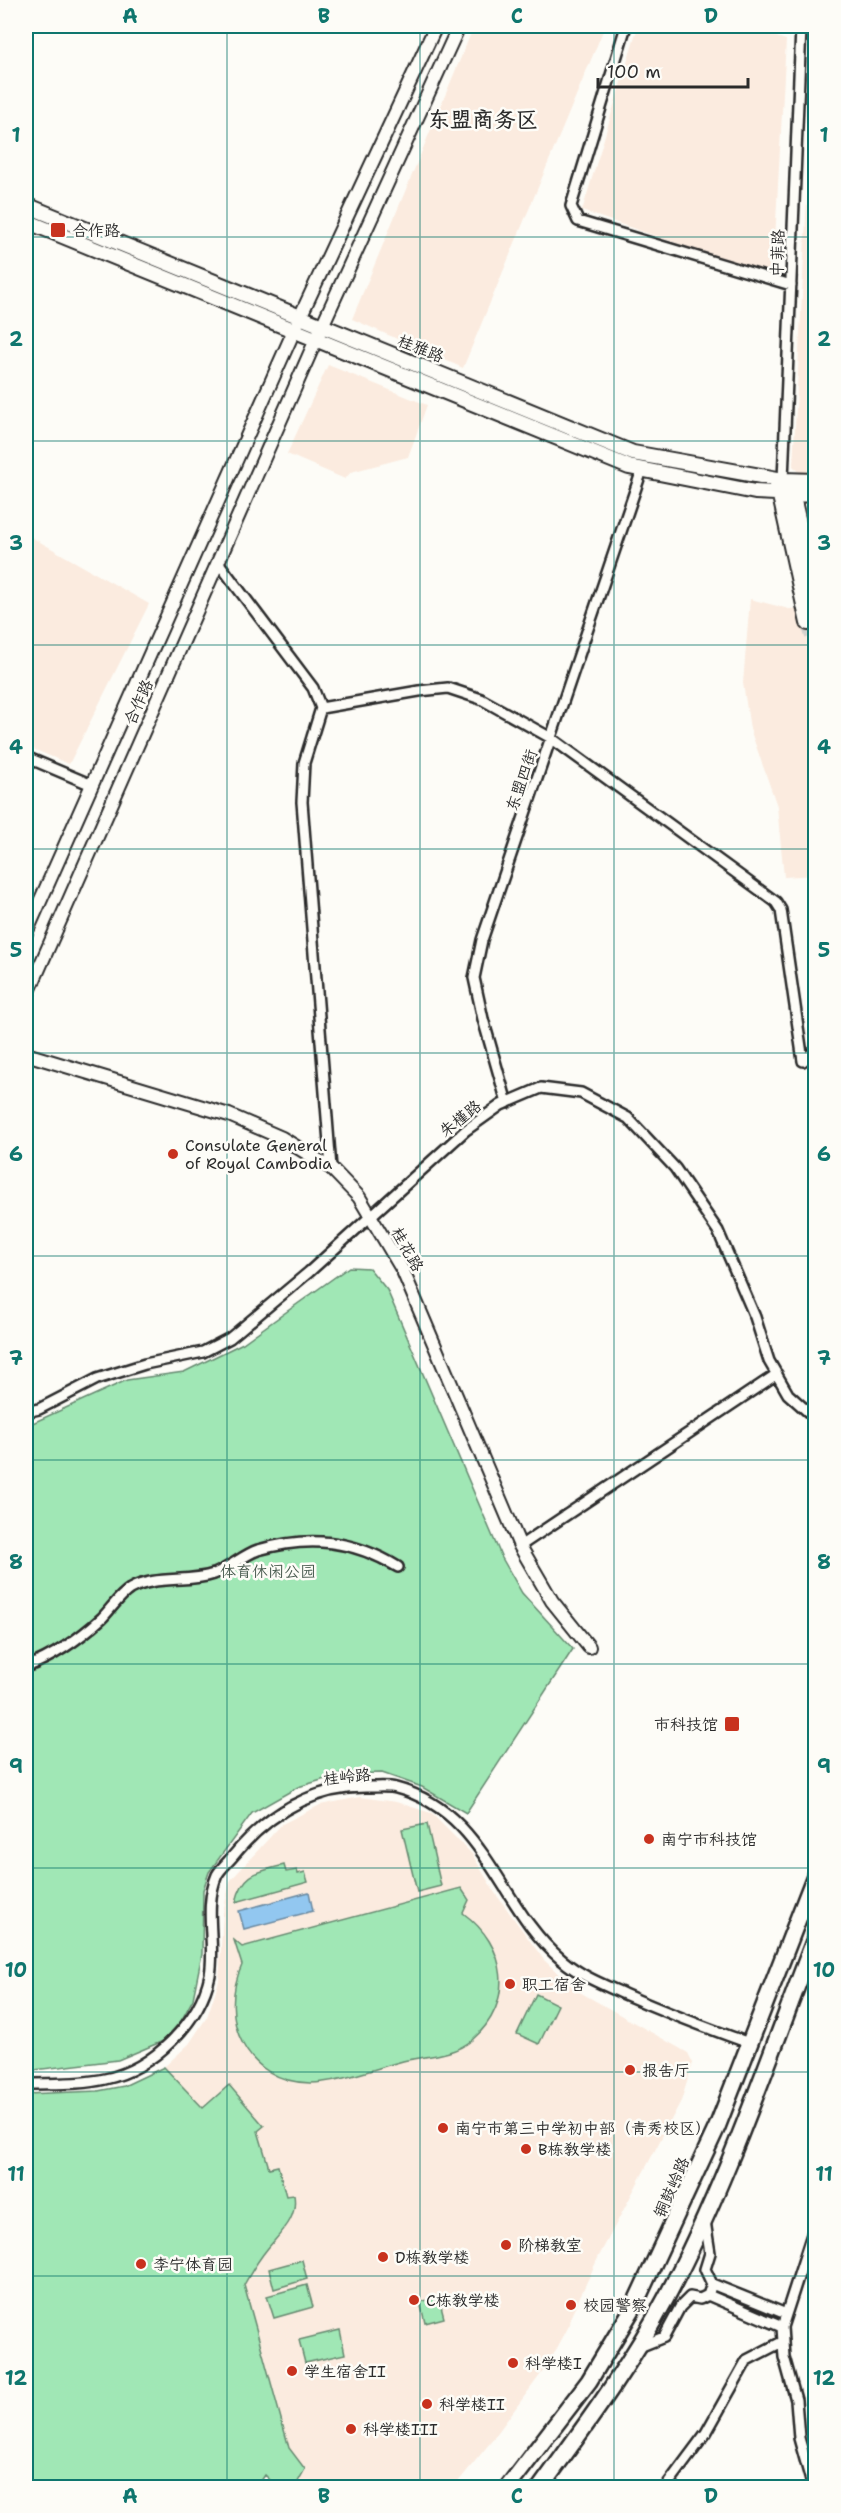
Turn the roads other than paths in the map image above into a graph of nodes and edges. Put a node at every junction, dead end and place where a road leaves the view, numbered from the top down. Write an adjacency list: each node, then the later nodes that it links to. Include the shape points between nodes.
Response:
1 (436, 26): 9 (street)
2 (459, 26): 10 (street, 合作路)
3 (626, 26): 8 (street, via 571,206 578,221)
4 (797, 26): 5 (street); 8 (street, 中菲路)
5 (816, 26)
6 (26, 205): 9 (main road, 桂雅路)
7 (26, 221): 9 (main road, 桂雅路)
8 (791, 285): 14 (street, 中菲路)
9 (297, 324): 10 (main road, 桂雅路); 11 (main road, 桂雅路); 22 (street)
10 (322, 326): 11 (street, 合作路); 14 (main road, 桂雅路, via 633,453)
11 (316, 340): 12 (main road, 桂雅路); 16 (street, 合作路)
12 (642, 470): 14 (main road, 桂雅路, via 755,492); 20 (street, 东盟四街)
13 (816, 482): 14 (main road, 桂雅路)
14 (784, 486): 15 (main road, 桂雅路); 17 (main road); 18 (main road)
15 (816, 495)
16 (218, 562): 19 (street, via 313,688); 24 (street, 合作路)
17 (816, 597)
18 (808, 623)
19 (321, 708): 20 (street, via 448,688 481,699); 28 (street, via 304,763 302,802)
20 (551, 738): 25 (street, via 776,902 803,1061); 27 (street, 东盟四街, via 482,940 474,978)
21 (26, 758): 22 (street)
22 (92, 785): 23 (street)
23 (26, 933)
24 (26, 998)
25 (816, 1050)
26 (26, 1054): 28 (street, 桂花路, via 229,1115 282,1138)
27 (507, 1103): 29 (street, 朱槿路, via 466,1130); 30 (street, 朱槿路, via 541,1088 581,1094 628,1118 675,1168 718,1230)
28 (331, 1168): 29 (street, 桂花路, via 359,1197)
29 (371, 1217): 31 (street, 朱槿路, via 230,1338 203,1352 144,1364 98,1379); 33 (street, 桂花路, via 403,1271)
30 (777, 1374): 32 (street, 朱槿路, via 788,1394); 33 (street)
31 (26, 1412)
32 (816, 1419)
33 (520, 1546): 35 (street, 桂花路, via 552,1601)
34 (398, 1567): 36 (street, via 347,1543 288,1544 257,1550 214,1574 174,1582 145,1582 127,1591 102,1618 61,1651)
35 (589, 1647)
36 (26, 1666)
37 (816, 1873): 39 (main road, 铜鼓岭路)
38 (816, 1936): 40 (main road)
39 (783, 1956): 40 (main road); 41 (main road, 铜鼓岭路)
40 (805, 1964): 43 (main road)
41 (749, 2043): 42 (street, 桂岭路, via 584,1976 561,1959 532,1927 486,1855 458,1823 429,1802 394,1788 355,1786 315,1794 279,1812 246,1841 217,1875 210,1915 210,1974 191,2020 166,2048 105,2079); 51 (main road, 铜鼓岭路, via 717,2127 632,2312 589,2382)
42 (26, 2084)
43 (705, 2217): 45 (street, via 710,2253 705,2269); 50 (main road)
44 (816, 2222): 47 (street)
45 (712, 2283): 46 (street); 47 (street)
46 (708, 2295): 48 (street); 50 (street, via 700,2299 690,2297 664,2337)
47 (786, 2314): 48 (street)
48 (782, 2327): 49 (street)
49 (782, 2342): 54 (street, via 747,2360 706,2433); 55 (street, via 796,2400 799,2438)
50 (637, 2348): 52 (main road)
51 (522, 2469): 52 (main road); 53 (main road, 铜鼓岭路)
52 (540, 2486)
53 (507, 2487)
54 (665, 2487)
55 (813, 2487)

